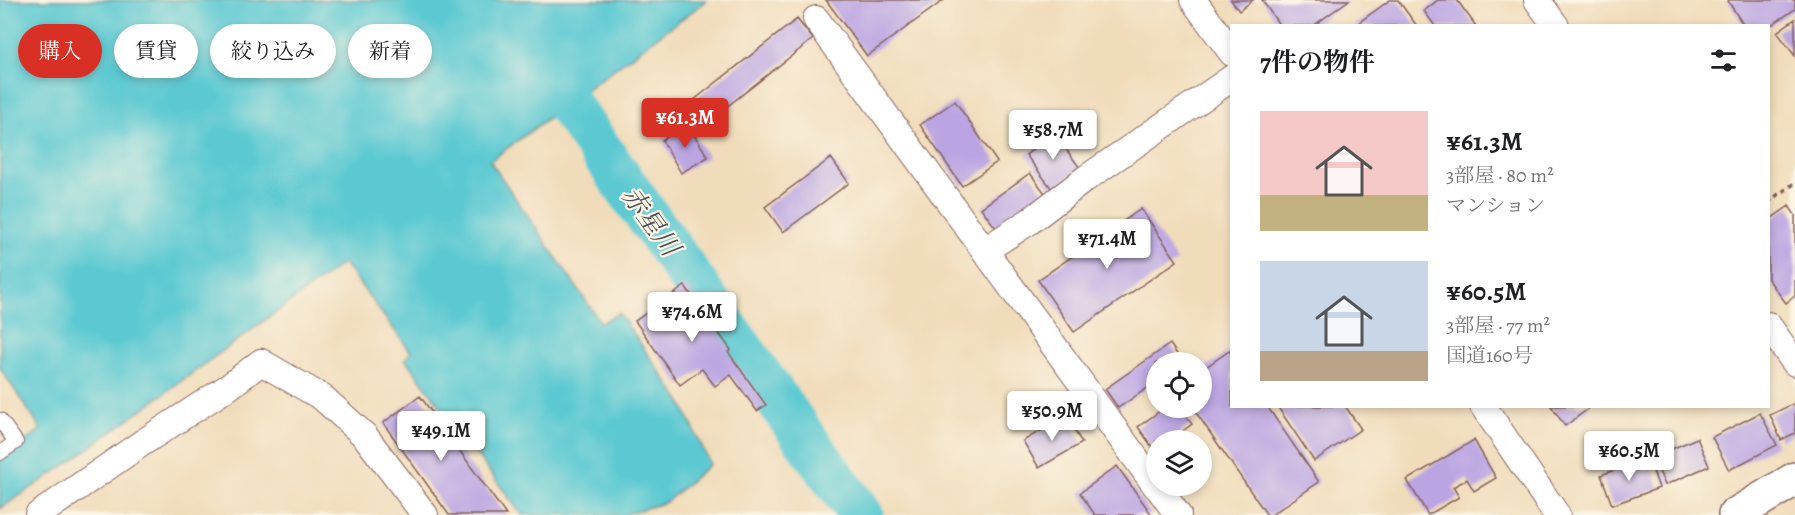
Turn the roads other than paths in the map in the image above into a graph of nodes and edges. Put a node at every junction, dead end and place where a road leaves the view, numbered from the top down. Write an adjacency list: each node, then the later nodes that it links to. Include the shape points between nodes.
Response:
1 (1193, 0): 5 (street)
2 (1537, 0): 4 (street)
3 (816, 19): 7 (street)
4 (1555, 24)
5 (1230, 50)
6 (1230, 79): 7 (street)
7 (985, 250): 13 (street)
8 (1770, 328): 9 (street)
9 (1795, 363)
10 (1484, 408): 19 (street)
11 (0, 420): 12 (lane, via 16,442)
12 (0, 453)
13 (1146, 471)
14 (1795, 479): 20 (highway)
15 (1164, 496): 18 (street)
16 (38, 515): 17 (street, via 261,362 323,398 365,436)
17 (425, 515)
18 (1178, 515)
19 (1557, 515)
20 (1735, 515)

